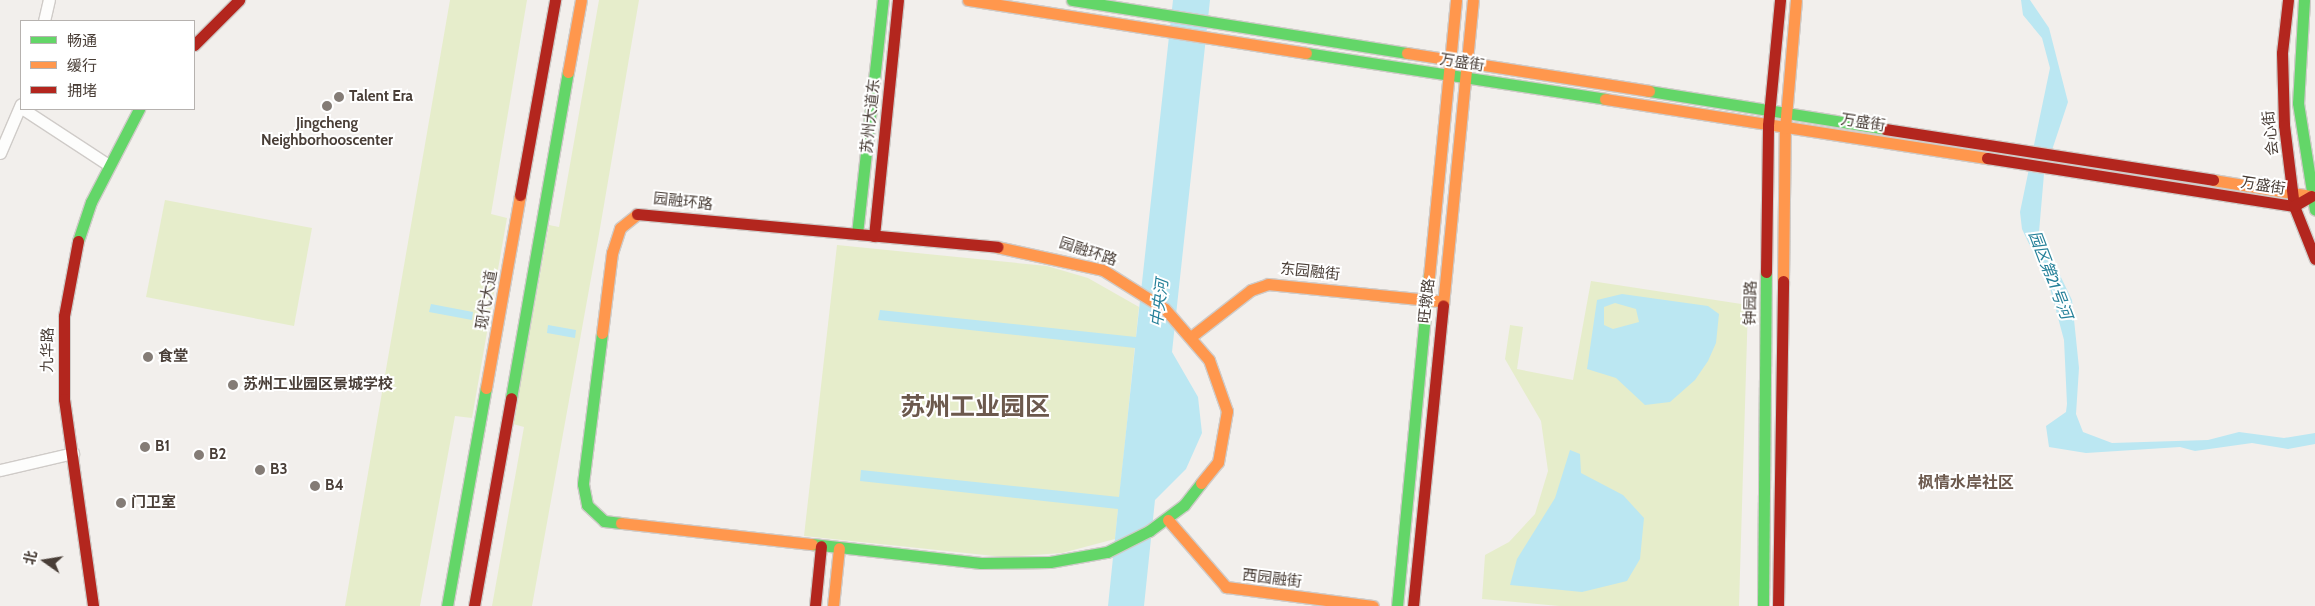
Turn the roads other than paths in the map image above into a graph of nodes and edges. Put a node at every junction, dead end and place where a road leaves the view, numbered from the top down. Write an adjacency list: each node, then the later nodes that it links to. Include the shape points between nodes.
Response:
1 (49, 0): 15 (street)
2 (239, 0): 16 (main road)
3 (555, 0): 46 (main road, 现代大道)
4 (581, 0): 47 (main road)
5 (883, 0): 34 (main road, 苏州大道东)
6 (898, 0): 35 (main road, 苏州大道东)
7 (968, 0): 19 (main road, 万盛街)
8 (1072, 0): 17 (main road, 万盛街)
9 (1456, 0): 17 (main road, 旺墩路)
10 (1473, 0): 18 (main road, 旺墩路)
11 (1780, 0): 21 (main road, 钟园路)
12 (1796, 0): 25 (main road, 钟园路)
13 (2288, 0): 30 (main road, 会心街, via 2282,94)
14 (2304, 0): 31 (main road, 会心街, via 2298,104)
15 (44, 20)
16 (195, 44)
17 (1450, 59): 18 (main road, 万盛街); 19 (main road, 旺墩路)
18 (1467, 61): 20 (main road, 旺墩路); 21 (main road, 万盛街)
19 (1449, 76): 20 (main road, 万盛街); 37 (main road, 旺墩路)
20 (1465, 78): 26 (main road, 万盛街); 38 (main road, 旺墩路)
21 (1770, 109): 25 (main road, 万盛街); 26 (main road, 钟园路)
22 (21, 110): 28 (street)
23 (26, 110): 29 (street)
24 (138, 110): 29 (main road, 九华路)
25 (1786, 111): 27 (main road, 钟园路); 30 (main road, 万盛街)
26 (1768, 125): 27 (main road, 万盛街); 53 (main road, 钟园路)
27 (1785, 128): 32 (main road, 万盛街); 54 (main road, 钟园路)
28 (0, 153)
29 (107, 164): 40 (main road, 九华路, via 76,247 64,316 62,380)
30 (2293, 192): 31 (main road, 万盛街); 32 (main road, 会心街)
31 (2311, 196): 32 (main road, 万盛街); 33 (main road, 会心街)
32 (2294, 206): 36 (main road, 会心街)
33 (2315, 210)
34 (856, 234): 35 (main road, 园融环路); 43 (main road, 园融环路, via 647,213 625,221 612,253 583,484 587,506 604,521)
35 (874, 236): 39 (main road, 园融环路, via 1042,253 1103,270 1135,286)
36 (2315, 259)
37 (1428, 300): 38 (main road, 东园融街); 39 (main road, 东园融街, via 1268,284 1251,290); 51 (main road, 旺墩路)
38 (1442, 301): 52 (main road, 旺墩路)
39 (1189, 332): 42 (main road, 园融环路, via 1222,386 1226,433 1209,477)
40 (73, 453): 41 (street); 45 (main road, 九华路)
41 (0, 470)
42 (1168, 520): 44 (main road, 园融环路, via 1107,552 1050,562 1002,564); 50 (main road, 西园融街, via 1226,587)
43 (821, 546): 44 (main road, 园融环路); 48 (main road)
44 (839, 548): 49 (main road)
45 (93, 606)
46 (447, 606)
47 (474, 606)
48 (815, 606)
49 (833, 606)
50 (1373, 606)
51 (1397, 606)
52 (1413, 606)
53 (1763, 606)
54 (1778, 606)

